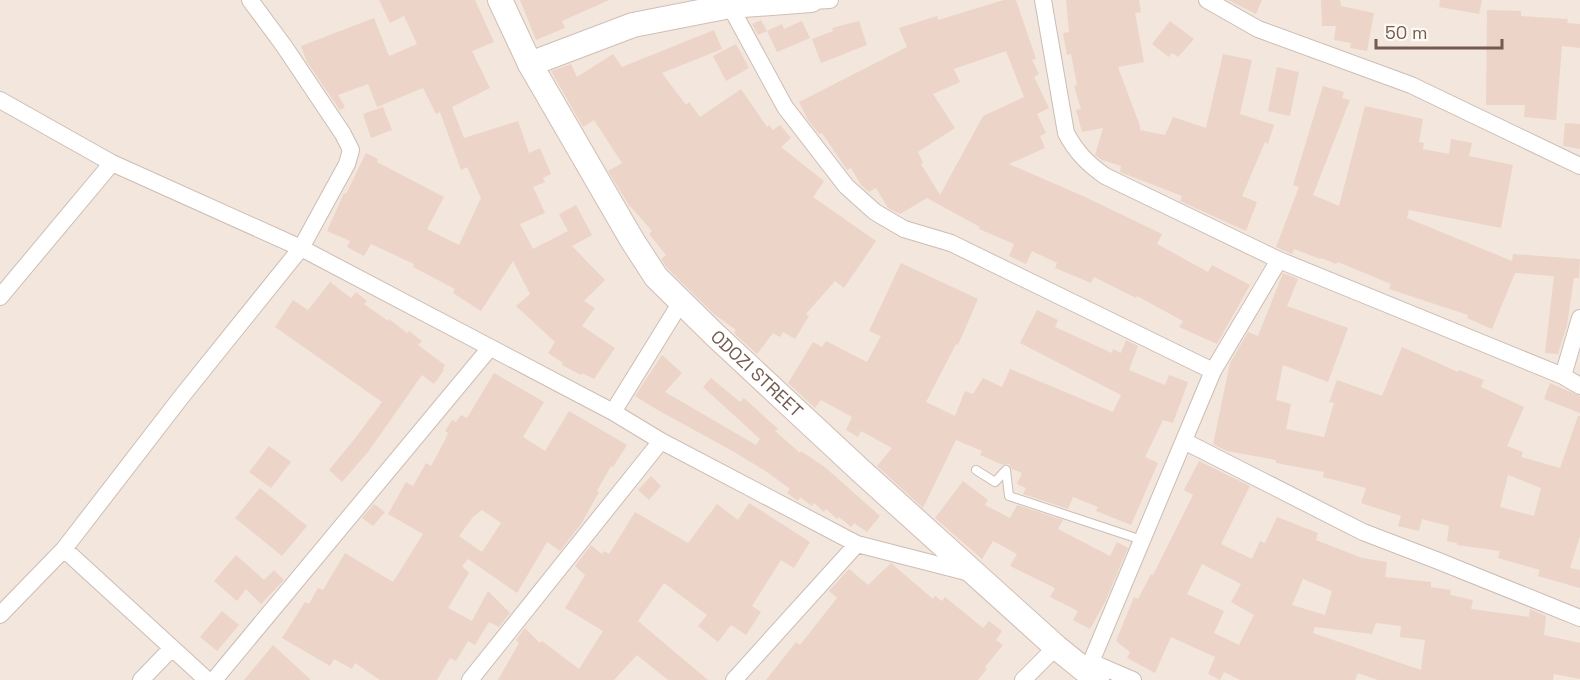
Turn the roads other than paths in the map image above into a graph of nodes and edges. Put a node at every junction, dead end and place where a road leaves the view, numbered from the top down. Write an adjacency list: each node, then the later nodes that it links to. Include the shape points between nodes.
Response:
1 (250, 0): 11 (street, via 351,150)
2 (500, 0): 7 (main road, ODOZI STREET)
3 (817, 0): 6 (main road)
4 (1043, 0): 12 (street, via 1066,133 1088,164 1105,176)
5 (1207, 0): 10 (street, via 1258,29 1411,85)
6 (730, 6): 7 (main road, via 633,25); 17 (street, via 785,107 846,186 875,212 904,229 951,243)
7 (530, 64): 14 (main road, ODOZI STREET, via 632,240 656,277)
8 (0, 100): 9 (street)
9 (112, 163): 11 (street); 13 (street)
10 (1580, 166)
11 (301, 248): 16 (street); 26 (street)
12 (1279, 260): 17 (street); 18 (street)
13 (0, 297)
14 (681, 302): 20 (street); 27 (main road, ODOZI STREET)
15 (1580, 318): 18 (street)
16 (489, 349): 20 (street); 35 (street)
17 (1214, 371): 22 (street)
18 (1563, 376): 19 (street)
19 (1580, 386)
20 (613, 412): 21 (street)
21 (662, 441): 25 (street); 36 (street)
22 (1184, 441): 24 (street); 29 (street, via 1363,532)
23 (976, 470): 24 (lane, via 995,482 1006,470 1010,495)
24 (1142, 540): 32 (street)
25 (857, 544): 27 (street); 37 (street)
26 (64, 549): 28 (street); 31 (street)
27 (977, 574): 30 (main road, ODOZI STREET)
28 (0, 615)
29 (1580, 618)
30 (1056, 647): 32 (main road, ODOZI STREET); 38 (street)
31 (172, 648): 33 (street); 34 (street)
32 (1095, 674): 39 (street)
33 (141, 680)
34 (207, 680)
35 (214, 680)
36 (470, 680)
37 (734, 680)
38 (1023, 680)
39 (1133, 680)

